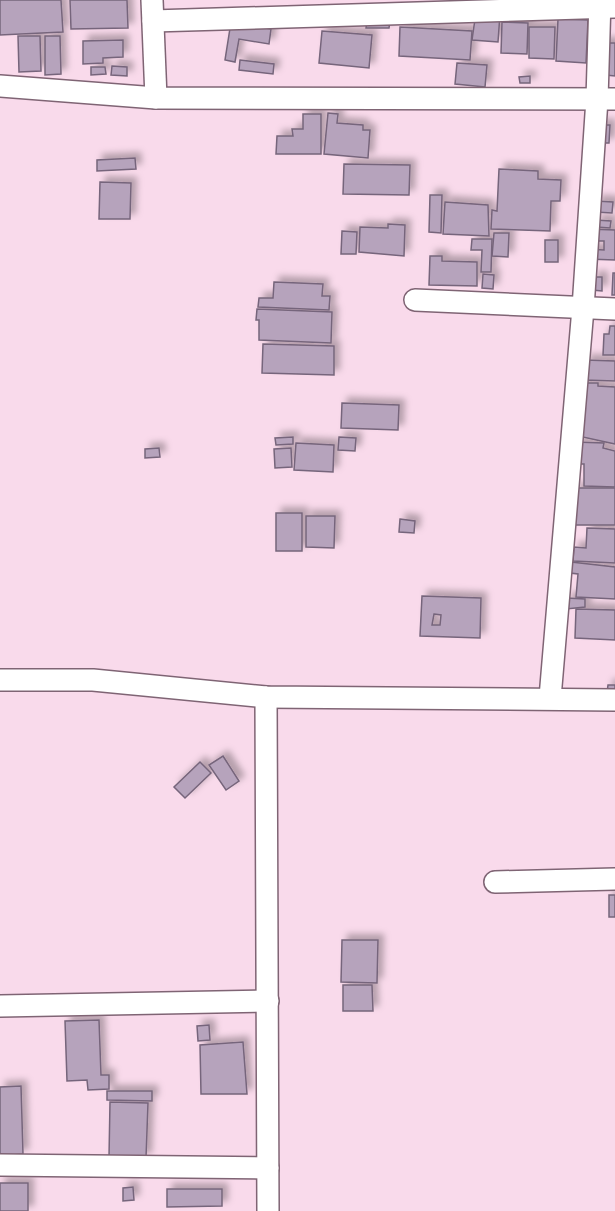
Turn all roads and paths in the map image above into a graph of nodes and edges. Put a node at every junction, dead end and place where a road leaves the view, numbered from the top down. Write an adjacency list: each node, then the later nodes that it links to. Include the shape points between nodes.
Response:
1 (152, 0): 3 (street)
2 (605, 5): 3 (street); 6 (street)
3 (153, 21): 5 (street)
4 (0, 86): 5 (street)
5 (156, 98): 6 (street)
6 (606, 99): 8 (street)
7 (416, 300): 8 (street)
8 (583, 308): 9 (street); 12 (street)
9 (615, 309)
10 (0, 680): 11 (street, via 93,680)
11 (266, 697): 12 (street); 16 (street)
12 (550, 698): 13 (street)
13 (615, 700)
14 (615, 879): 15 (street)
15 (495, 882)
16 (268, 1001): 17 (street); 19 (street)
17 (0, 1006)
18 (0, 1165): 19 (street)
19 (268, 1168): 20 (street)
20 (268, 1211)

